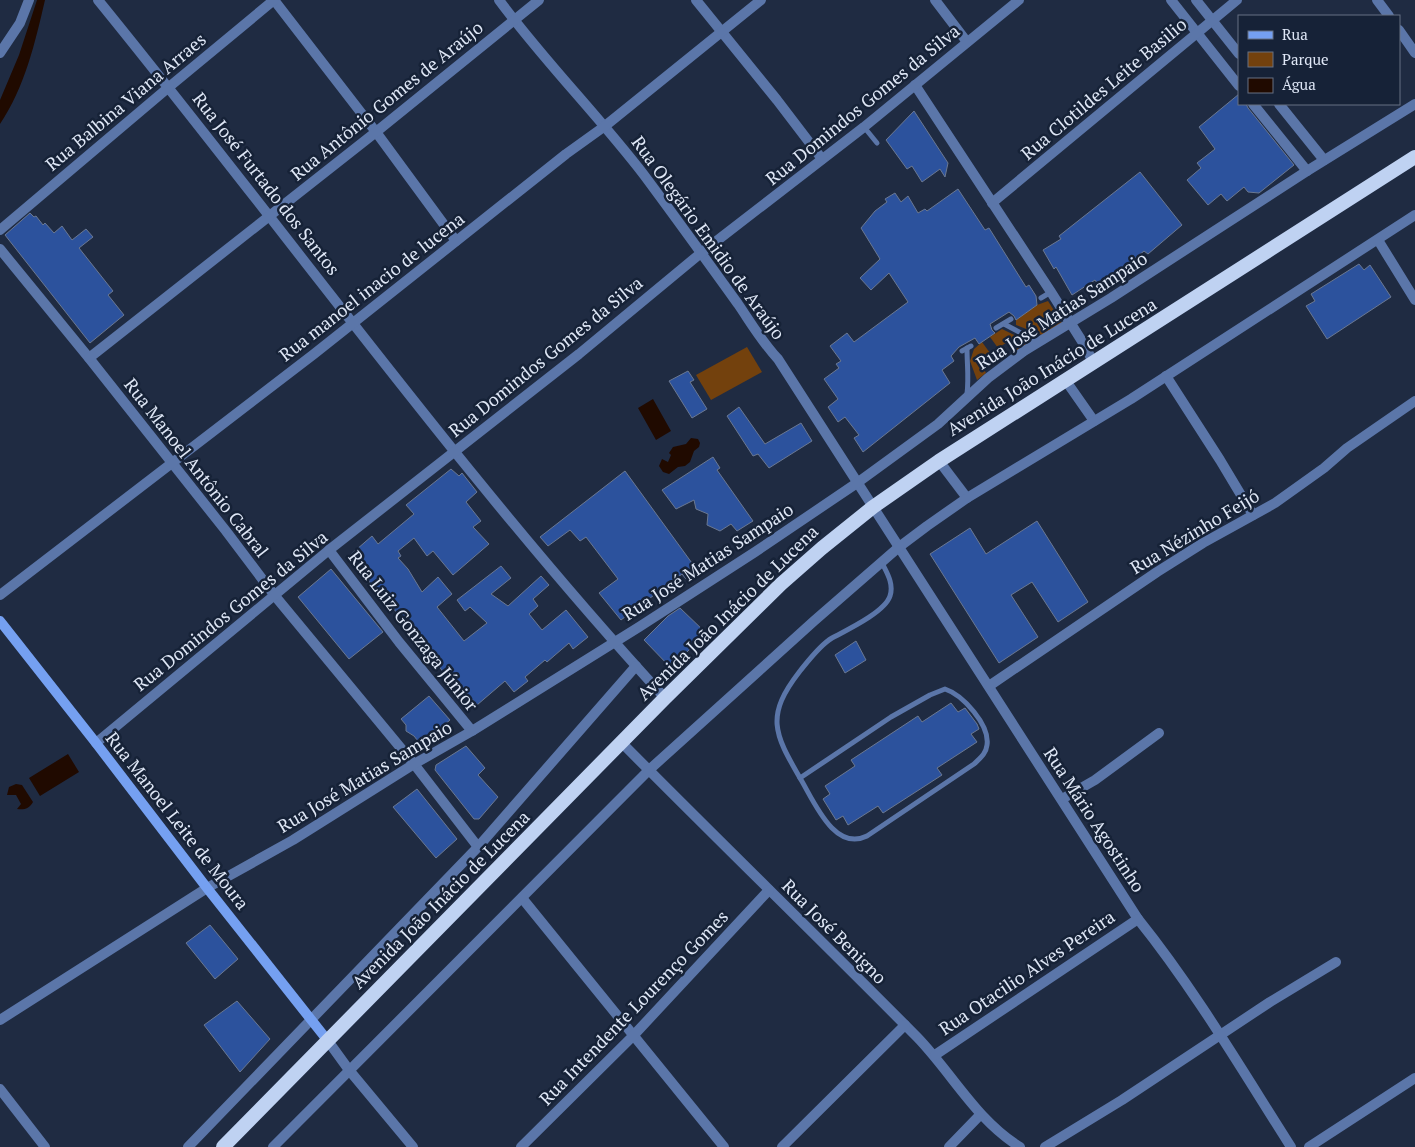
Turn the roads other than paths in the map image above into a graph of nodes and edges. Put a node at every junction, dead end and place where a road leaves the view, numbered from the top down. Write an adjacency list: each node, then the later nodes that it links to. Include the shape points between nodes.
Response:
1 (29, 0): 21 (street, via 20,23)
2 (98, 0): 26 (street, Rua José Furtado dos Santos)
3 (274, 0): 26 (street, Rua Balbina Viana Arraes); 32 (street)
4 (499, 0): 15 (street, Rua Olegário Emidio de Araújo)
5 (539, 0): 15 (street, Rua Antônio Gomes de Araújo)
6 (696, 0): 17 (street)
7 (761, 0): 17 (street, Rua manoel inacio de lucena)
8 (935, 0): 20 (street)
9 (1019, 0): 20 (street, Rua Domindos Gomes da Silva)
10 (1171, 0): 19 (street)
11 (1196, 0): 16 (street)
12 (1238, 0): 16 (street, Rua Clotildes Leite Basilio)
13 (1377, 0): 14 (street)
14 (1388, 15)
15 (514, 20): 30 (street, Rua Olegário Emidio de Araújo); 32 (street, Rua Antônio Gomes de Araújo)
16 (1212, 21): 19 (street, Rua Clotildes Leite Basilio); 22 (street)
17 (721, 31): 30 (street, Rua manoel inacio de lucena); 35 (street)
18 (1400, 31): 23 (street)
19 (1197, 33): 25 (street); 38 (street, Rua Clotildes Leite Basilio)
20 (968, 42): 24 (street, Rua Domindos Gomes da Silva)
21 (0, 53)
22 (1238, 53)
23 (1415, 53)
24 (915, 85): 31 (street, Rua Domindos Gomes da Silva); 38 (street)
25 (1238, 85)
26 (169, 87): 40 (street, Rua José Furtado dos Santos); 41 (street, Rua Balbina Viana Arraes)
27 (1415, 104): 36 (street, Rua José Matias Sampaio)
28 (1254, 105): 37 (street)
29 (1280, 105): 36 (street)
30 (605, 126): 43 (street, Rua manoel inacio de lucena); 45 (street, Rua Olegário Emidio de Araújo)
31 (864, 127): 33 (lane); 35 (street, Rua Domindos Gomes da Silva)
32 (376, 132): 40 (street, Rua Antônio Gomes de Araújo); 43 (street)
33 (877, 143)
34 (1415, 157): 57 (highway, Avenida João Inácio de Lucena)
35 (822, 159): 45 (street, Rua Domindos Gomes da Silva)
36 (1324, 160): 37 (street, Rua José Matias Sampaio)
37 (1307, 172): 50 (street, Rua José Matias Sampaio)
38 (992, 203): 46 (street)
39 (1415, 215): 42 (street)
40 (268, 216): 51 (street, Rua José Furtado dos Santos); 56 (street, Rua Antônio Gomes de Araújo)
41 (0, 230)
42 (1378, 240): 48 (street); 58 (street)
43 (456, 241): 51 (street, Rua manoel inacio de lucena)
44 (0, 249): 56 (street, Rua Manoel Antônio Cabral)
45 (701, 252): 63 (street, Rua Domindos Gomes da Silva); 66 (street, Rua Olegário Emidio de Araújo, via 765,344 781,356)
46 (1052, 292): 47 (lane); 50 (street)
47 (1042, 298)
48 (1415, 300)
49 (1011, 319): 52 (lane)
50 (1070, 322): 54 (street, Rua José Matias Sampaio); 57 (street)
51 (354, 323): 63 (street, Rua José Furtado dos Santos); 65 (street, Rua manoel inacio de lucena)
52 (1004, 324): 53 (lane); 54 (lane)
53 (996, 328)
54 (1039, 342): 60 (street, Rua José Matias Sampaio, via 996,371)
55 (967, 348): 60 (lane, via 969,378)
56 (89, 358): 65 (street, Rua Manoel Antônio Cabral)
57 (1094, 364): 59 (highway, Avenida João Inácio de Lucena)
58 (1166, 376): 62 (street); 69 (street)
59 (1066, 381): 62 (street); 64 (highway, Avenida João Inácio de Lucena)
60 (966, 398): 66 (street, Rua José Matias Sampaio, via 938,424)
61 (1415, 401): 69 (street, Rua Nézinho Feijó, via 1295,490)
62 (1094, 420): 67 (street)
63 (454, 452): 71 (street, Rua Domindos Gomes da Silva); 76 (street, Rua José Furtado dos Santos)
64 (939, 461): 67 (street); 68 (highway, Avenida João Inácio de Lucena)
65 (173, 464): 73 (street, Rua manoel inacio de lucena); 74 (street, Rua Manoel Antônio Cabral)
66 (857, 483): 68 (street, Rua Olegário Emidio de Araújo); 76 (street, Rua José Matias Sampaio)
67 (967, 498): 70 (street)
68 (874, 507): 70 (street, Rua Mário Agostinho); 79 (highway, Avenida João Inácio de Lucena, via 781,584)
69 (1253, 515): 78 (street, Rua Nézinho Feijó, via 1157,572)
70 (899, 548): 72 (street); 78 (street, Rua Mário Agostinho)
71 (330, 550): 74 (street, Rua Domindos Gomes da Silva); 80 (street, Rua Luiz Gonzaga Júnior)
72 (882, 563): 85 (street); 86 (lane, via 891,585 888,601 866,619 830,639 805,664 779,705 776,720 778,736)
73 (0, 595)
74 (275, 596): 83 (street, Rua Domindos Gomes da Silva); 84 (street, Rua Manoel Antônio Cabral)
75 (0, 621): 83 (main road, Rua Manoel Leite de Moura)
76 (615, 642): 77 (street, Rua José Furtado dos Santos); 80 (street, Rua José Matias Sampaio)
77 (636, 666): 79 (street, Rua José Furtado dos Santos); 88 (street)
78 (988, 686): 87 (street, Rua Mário Agostinho)
79 (665, 698): 82 (highway, Avenida João Inácio de Lucena)
80 (472, 731): 84 (street, Rua José Matias Sampaio)
81 (1159, 733): 87 (street, via 1095,780)
82 (622, 742): 85 (street, Rua José Benigno); 99 (highway, Avenida João Inácio de Lucena)
83 (96, 743): 89 (main road, Rua Manoel Leite de Moura)
84 (414, 764): 88 (street, Rua Manoel Antônio Cabral); 89 (street, Rua José Matias Sampaio, via 293,840)
85 (649, 770): 90 (street, Rua José Benigno); 91 (street)
86 (800, 778): 86 (lane, via 891,717 945,689 958,695 971,708 988,740 984,755 974,764 859,840 844,837 832,829)
87 (1062, 799): 92 (street, Rua Mário Agostinho)
88 (478, 847): 95 (street)
89 (207, 888): 94 (street, Rua José Matias Sampaio); 95 (main road, Rua Manoel Leite de Moura)
90 (769, 890): 96 (street, Rua José Benigno); 98 (street, Rua Intendente Lourenço Gomes)
91 (522, 898): 98 (street); 101 (street)
92 (1138, 918): 97 (street, Rua Mário Agostinho); 100 (street, Rua Otacilio Alves Pereira)
93 (1336, 962): 97 (street)
94 (0, 1020)
95 (312, 1020): 99 (main road, Rua Manoel Leite de Moura); 106 (street)
96 (905, 1025): 100 (street, Rua José Benigno); 112 (street)
97 (1220, 1035): 115 (street); 116 (street, Rua Mário Agostinho)
98 (633, 1036): 110 (street, Rua Intendente Lourenço Gomes); 111 (street)
99 (328, 1041): 101 (street); 107 (highway, Avenida João Inácio de Lucena)
100 (935, 1055): 104 (street, Rua José Benigno)
101 (349, 1070): 108 (street); 109 (street)
102 (1415, 1078): 117 (street)
103 (0, 1089): 105 (street)
104 (980, 1114): 113 (street); 114 (street, Rua José Benigno)
105 (45, 1147)
106 (188, 1147)
107 (223, 1147)
108 (273, 1147)
109 (413, 1147)
110 (521, 1147)
111 (724, 1147)
112 (782, 1147)
113 (950, 1147)
114 (1020, 1147)
115 (1045, 1147)
116 (1291, 1147)
117 (1309, 1147)

